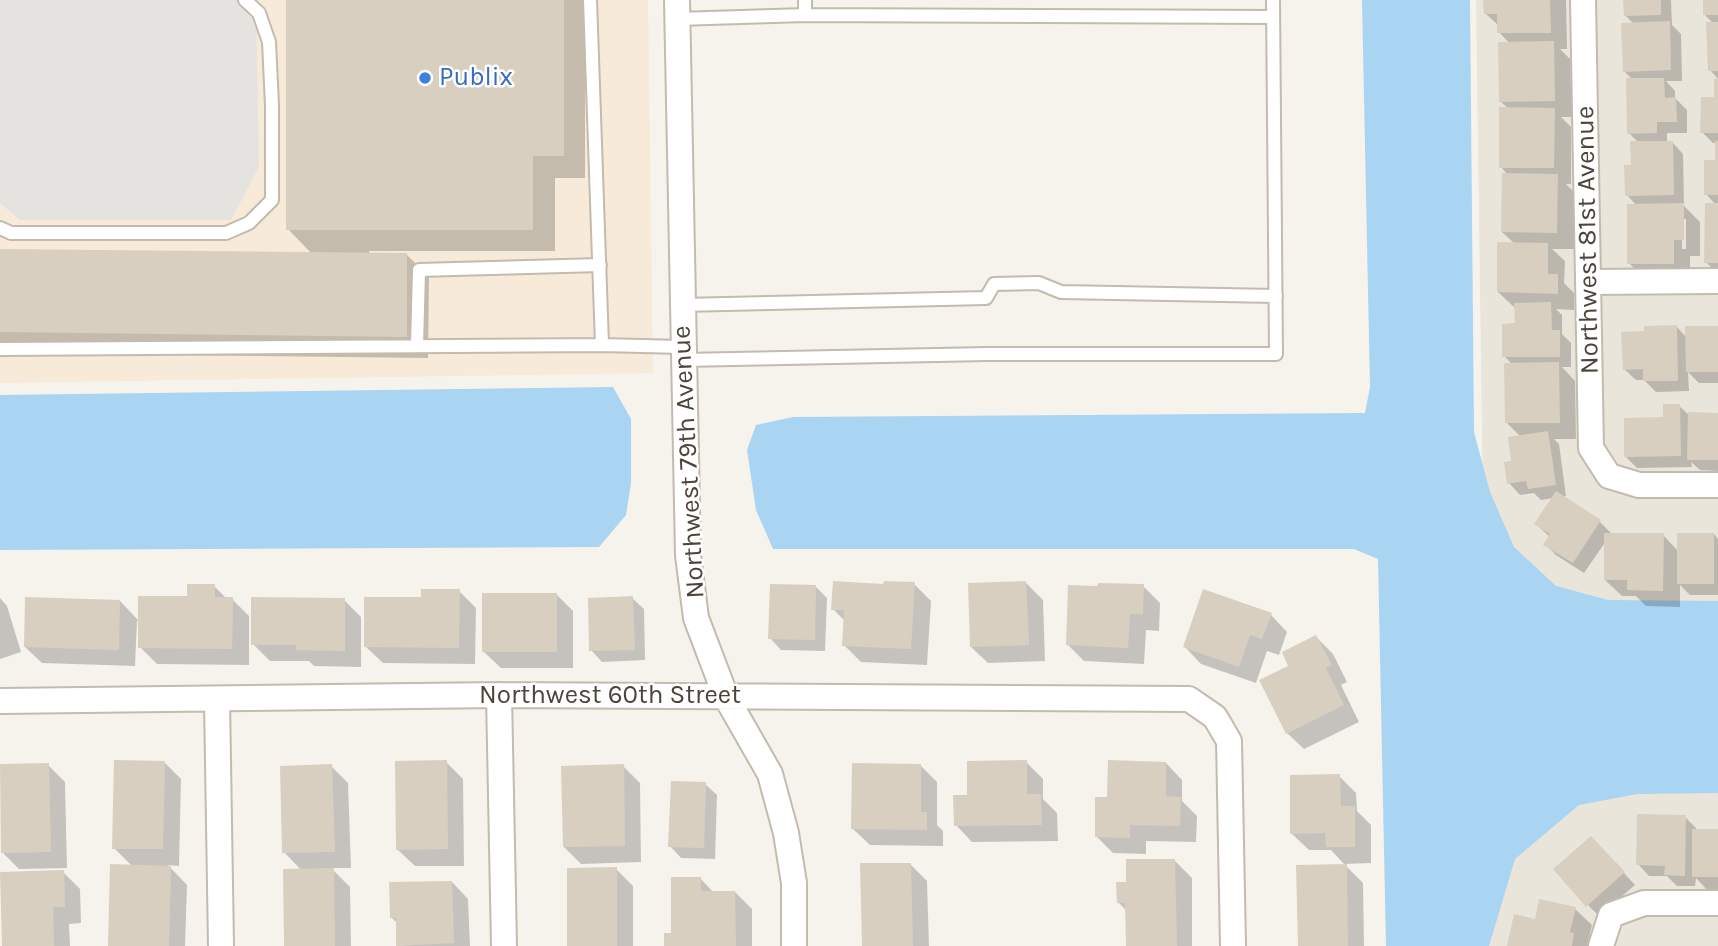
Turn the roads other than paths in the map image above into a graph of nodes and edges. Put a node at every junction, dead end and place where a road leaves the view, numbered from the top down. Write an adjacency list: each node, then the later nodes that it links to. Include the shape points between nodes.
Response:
1 (245, 0): 9 (lane, via 259,13 269,42 272,105 272,200 249,223 226,233 12,233)
2 (590, 0): 10 (lane)
3 (804, 0): 7 (lane)
4 (1273, 0): 8 (lane)
5 (1583, 0): 12 (street, Northwest 81st Avenue)
6 (677, 10): 7 (lane); 14 (street, Northwest 79th Avenue)
7 (805, 15): 8 (lane)
8 (1273, 17): 13 (lane)
9 (0, 228)
10 (600, 265): 15 (lane); 16 (lane, via 419,270)
11 (1718, 281): 12 (street)
12 (1589, 282): 19 (street, Northwest 81st Avenue, via 1591,448 1609,475 1639,485)
13 (1276, 296): 14 (lane, via 1060,292 1039,283 994,284 986,298); 18 (lane, via 1276,354)
14 (682, 305): 18 (street, Northwest 79th Avenue)
15 (602, 345): 16 (lane); 18 (lane)
16 (417, 346): 17 (lane)
17 (0, 349)
18 (683, 354): 21 (street, Northwest 79th Avenue, via 691,580 696,618)
19 (1718, 485)
20 (499, 695): 21 (street, Northwest 60th Street); 22 (street, Northwest 60th Street); 26 (street)
21 (726, 697): 27 (street, Northwest 79th Avenue, via 770,774 794,883); 28 (street, Northwest 60th Street, via 1189,699 1215,717 1229,741)
22 (217, 699): 23 (street, Northwest 60th Street); 25 (street)
23 (0, 701)
24 (1718, 903): 29 (street, via 1644,903 1611,915)
25 (221, 946)
26 (504, 946)
27 (794, 946)
28 (1233, 946)
29 (1601, 946)

